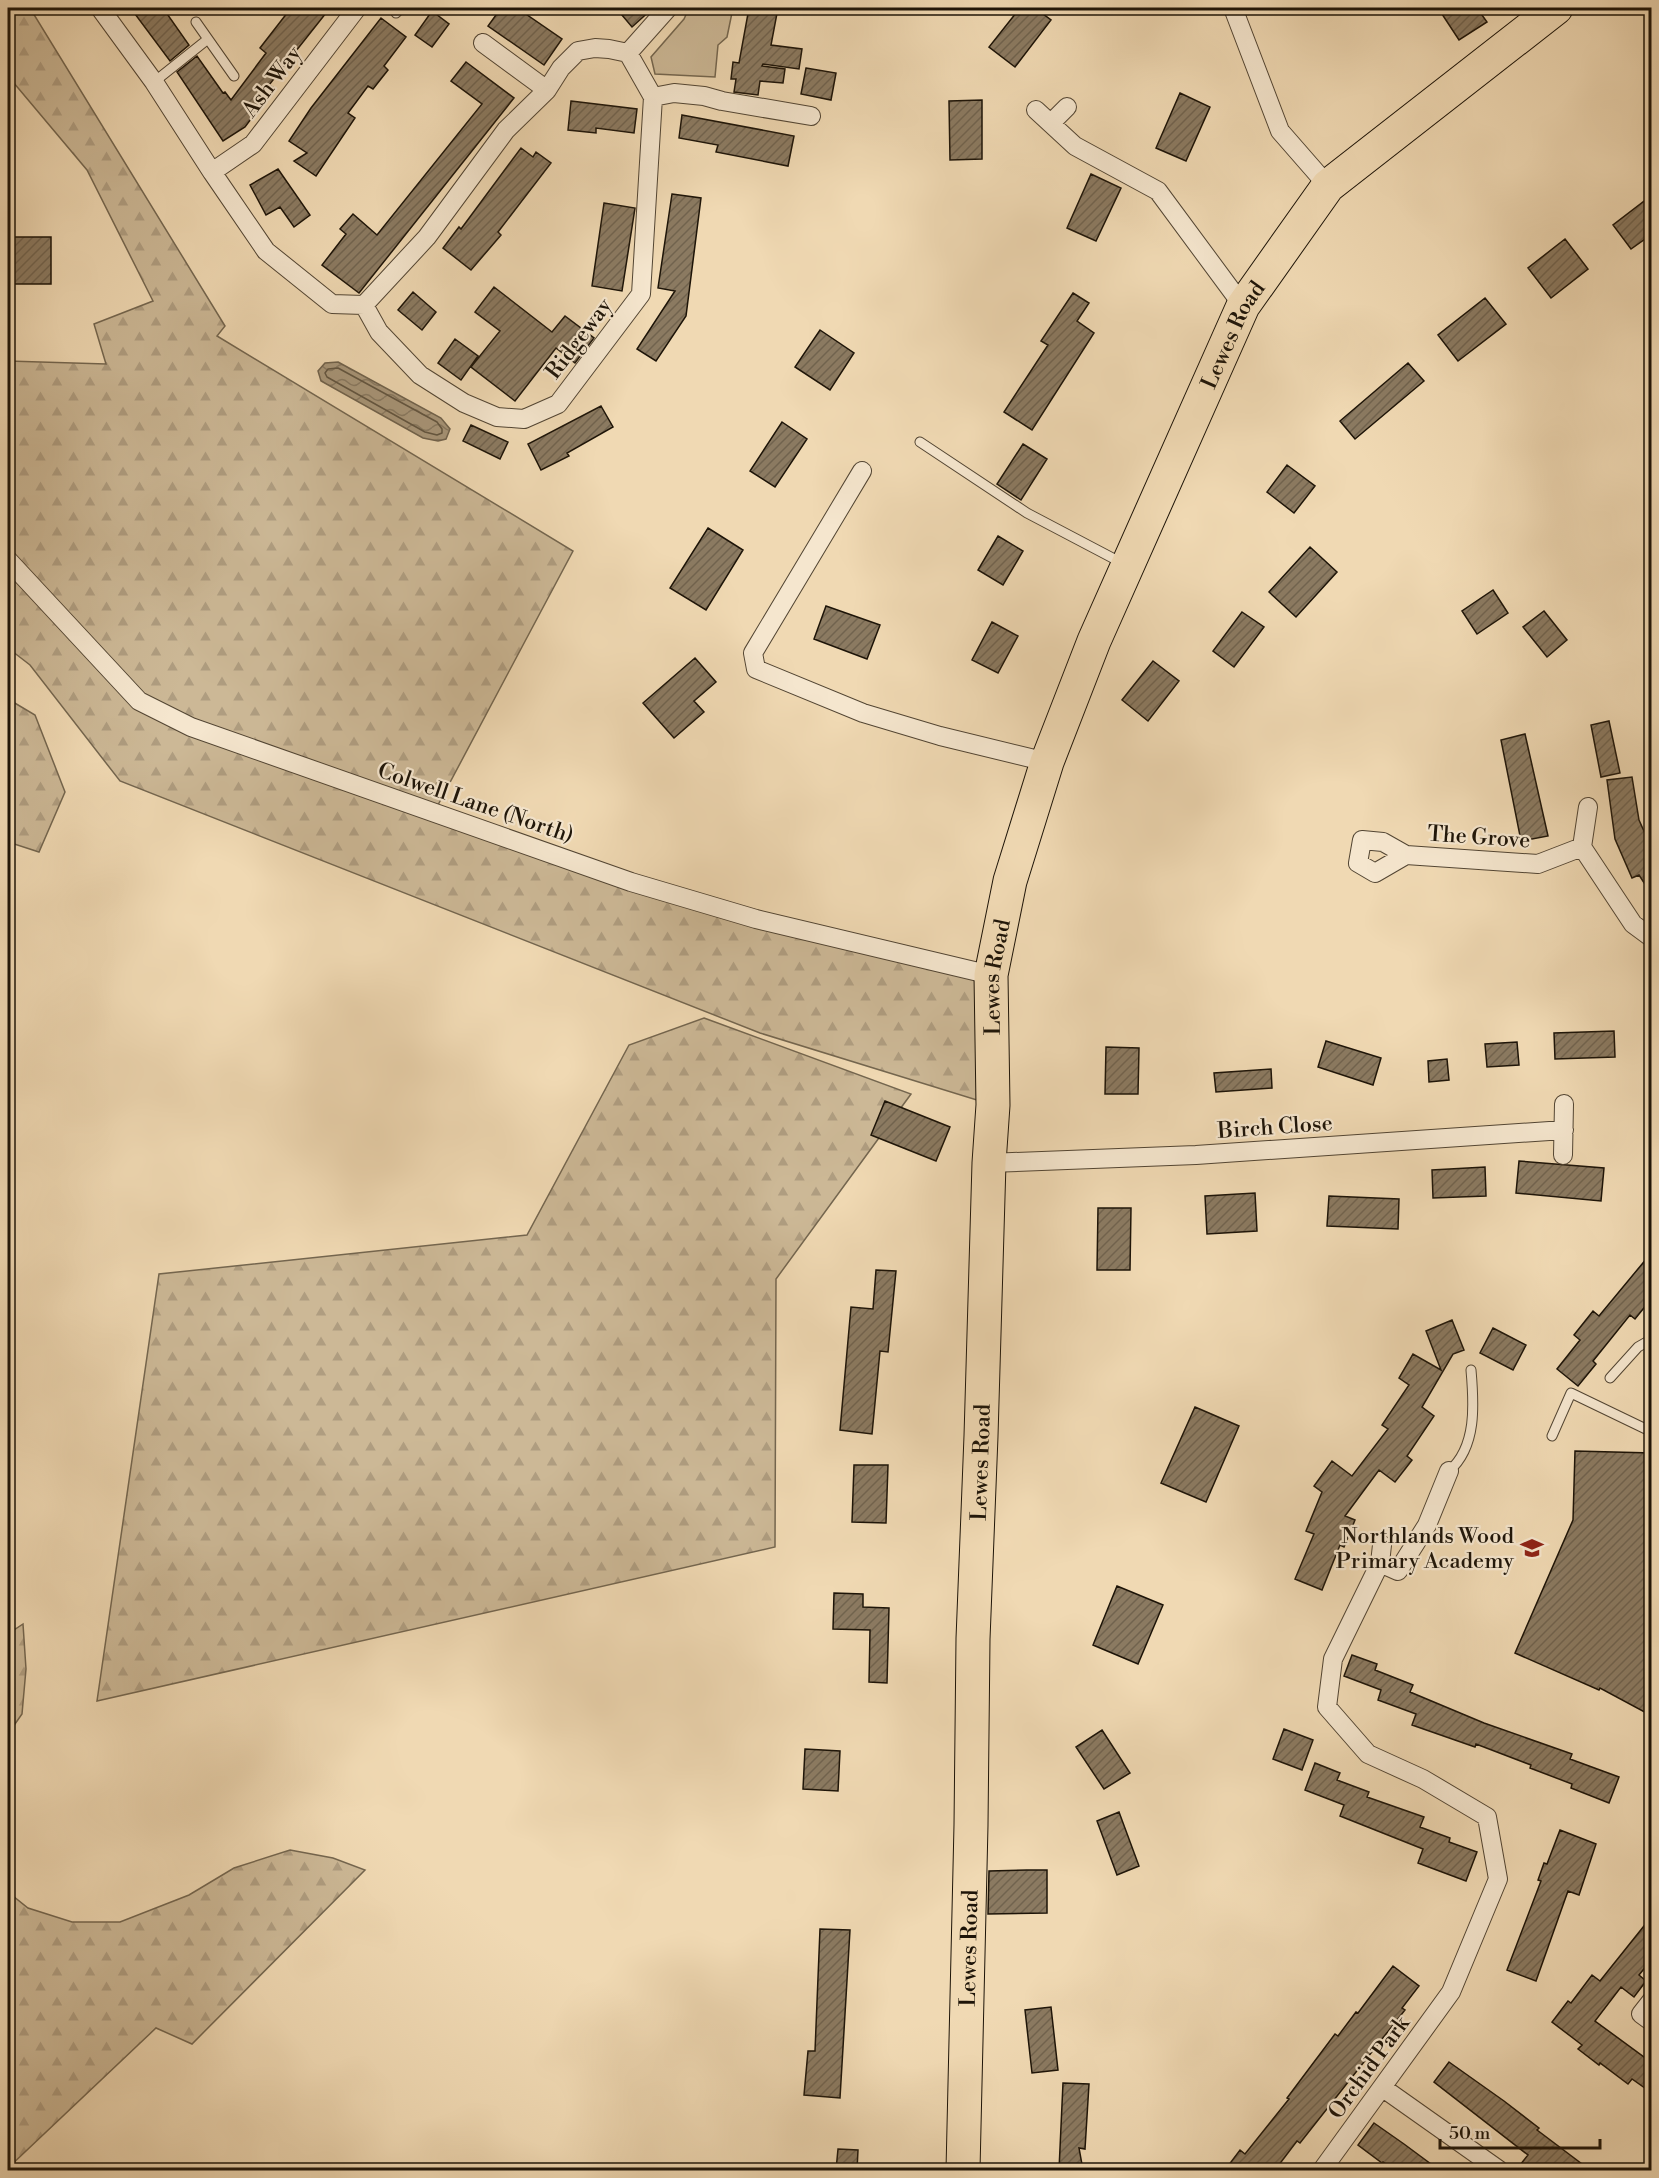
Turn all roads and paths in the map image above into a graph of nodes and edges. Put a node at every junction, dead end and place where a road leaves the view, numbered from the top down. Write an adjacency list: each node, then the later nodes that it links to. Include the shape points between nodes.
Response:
1 (357, 8): 18 (street, Ash Way, via 253,144)
2 (668, 8): 9 (street)
3 (1233, 8): 19 (street, via 1280,131)
4 (1556, 8): 19 (highway, Lewes Road)
5 (107, 10): 11 (street)
6 (196, 22): 7 (lane)
7 (208, 39): 10 (lane); 11 (lane)
8 (483, 43): 12 (street)
9 (628, 53): 12 (street, via 609,49 578,51); 13 (street)
10 (234, 76)
11 (154, 82): 18 (street)
12 (547, 90): 20 (street, via 506,130 427,237)
13 (653, 97): 16 (street, via 674,93 704,96); 20 (street, Ridgeway, via 641,294 558,404 524,419 497,417 464,403 420,375 379,332)
14 (1067, 107): 17 (street)
15 (1036, 110): 17 (street)
16 (811, 116)
17 (1051, 123): 21 (street, via 1075,146 1158,191)
18 (212, 172): 20 (street, via 266,250 332,304)
19 (1328, 186): 21 (highway, Lewes Road)
20 (364, 305)
21 (1243, 306): 25 (highway, Lewes Road)
22 (920, 442): 25 (lane, via 1027,513)
23 (862, 471): 26 (street, via 753,653 756,669 863,713)
24 (8, 560): 31 (street, Colwell Lane (North), via 139,701 191,727 631,882 756,919)
25 (1127, 566): 26 (highway, Lewes Road)
26 (1047, 762): 31 (highway, Lewes Road, via 1010,882)
27 (1588, 807): 28 (street)
28 (1582, 847): 29 (street, The Grove, via 1538,864); 30 (street, via 1633,924)
29 (1406, 855)
30 (1652, 938)
31 (991, 975): 35 (highway, Lewes Road, via 993,1105)
32 (1564, 1104): 33 (street)
33 (1564, 1130): 34 (street); 35 (street, Birch Close, via 1196,1155)
34 (1563, 1155)
35 (989, 1163): 45 (highway, Lewes Road, via 973,1639)
36 (1652, 1339): 38 (lane, via 1638,1347)
37 (1471, 1370): 41 (lane, via 1473,1418 1469,1437 1460,1462)
38 (1610, 1378)
39 (1652, 1432): 40 (lane, via 1571,1393)
40 (1552, 1436)
41 (1449, 1471): 44 (street, Orchid Park, via 1427,1525 1398,1571 1381,1554 1333,1659 1327,1707 1368,1754 1423,1779 1487,1817 1498,1879 1451,1992)
42 (1652, 2000): 43 (street, via 1641,2014)
43 (1652, 2022)
44 (1383, 2088): 46 (street, Orchid Park); 47 (street)
45 (963, 2170)
46 (1322, 2170)
47 (1499, 2170)

